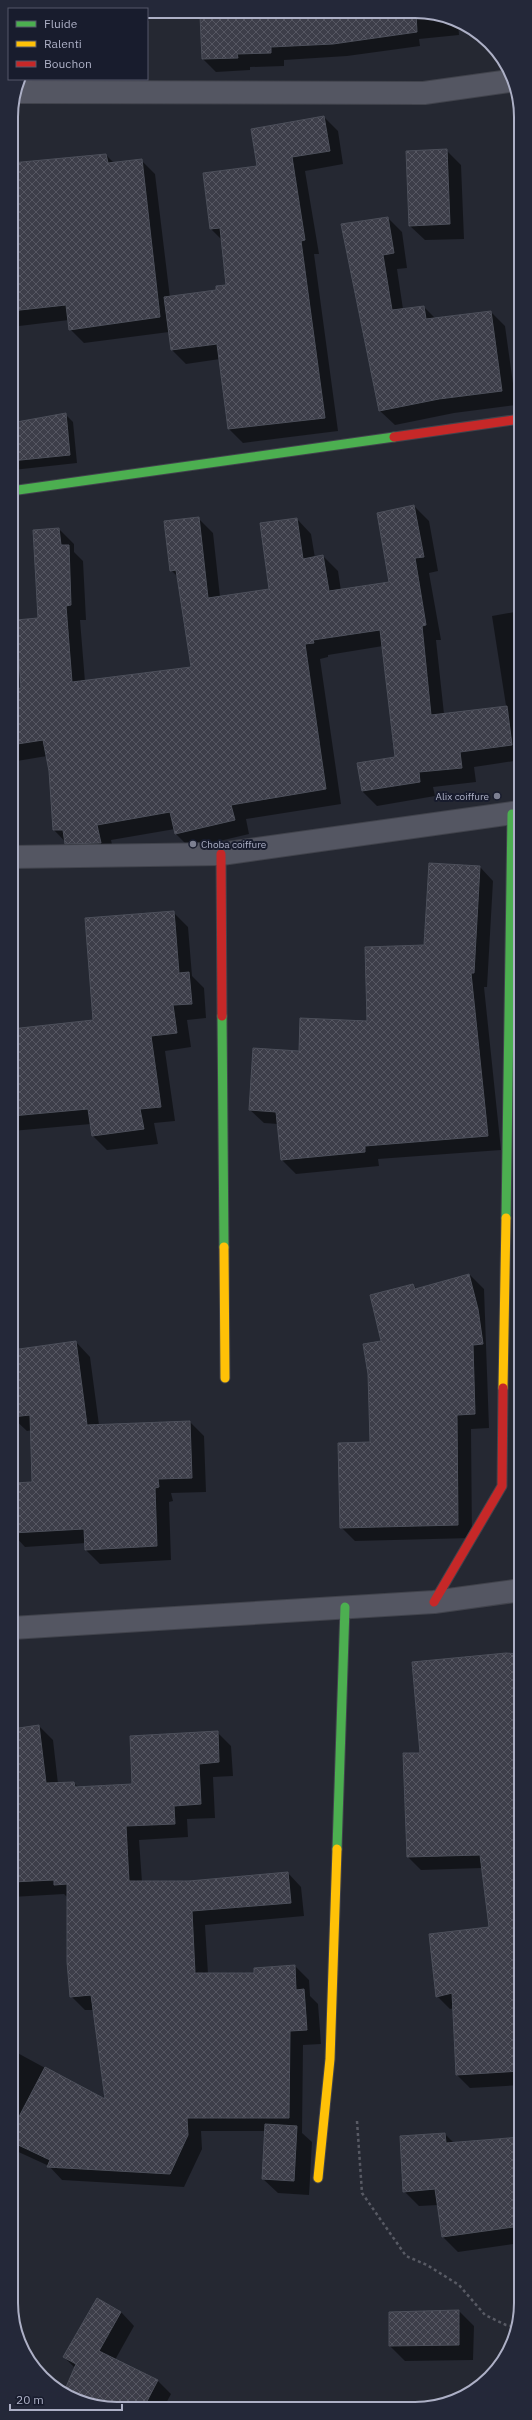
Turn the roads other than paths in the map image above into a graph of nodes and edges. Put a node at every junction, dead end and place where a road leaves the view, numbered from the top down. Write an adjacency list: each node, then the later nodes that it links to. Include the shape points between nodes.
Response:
1 (507, 81): 2 (street, via 424,93)
2 (21, 92)
3 (514, 419): 4 (street)
4 (18, 490)
5 (514, 813): 6 (street)
6 (222, 854): 7 (street); 9 (street)
7 (18, 857)
8 (514, 909): 11 (street, via 502,1486)
9 (225, 1378)
10 (514, 1591): 11 (street)
11 (434, 1602): 12 (street)
12 (345, 1607): 13 (street); 14 (street, via 330,2059)
13 (18, 1628)
14 (318, 2178)

